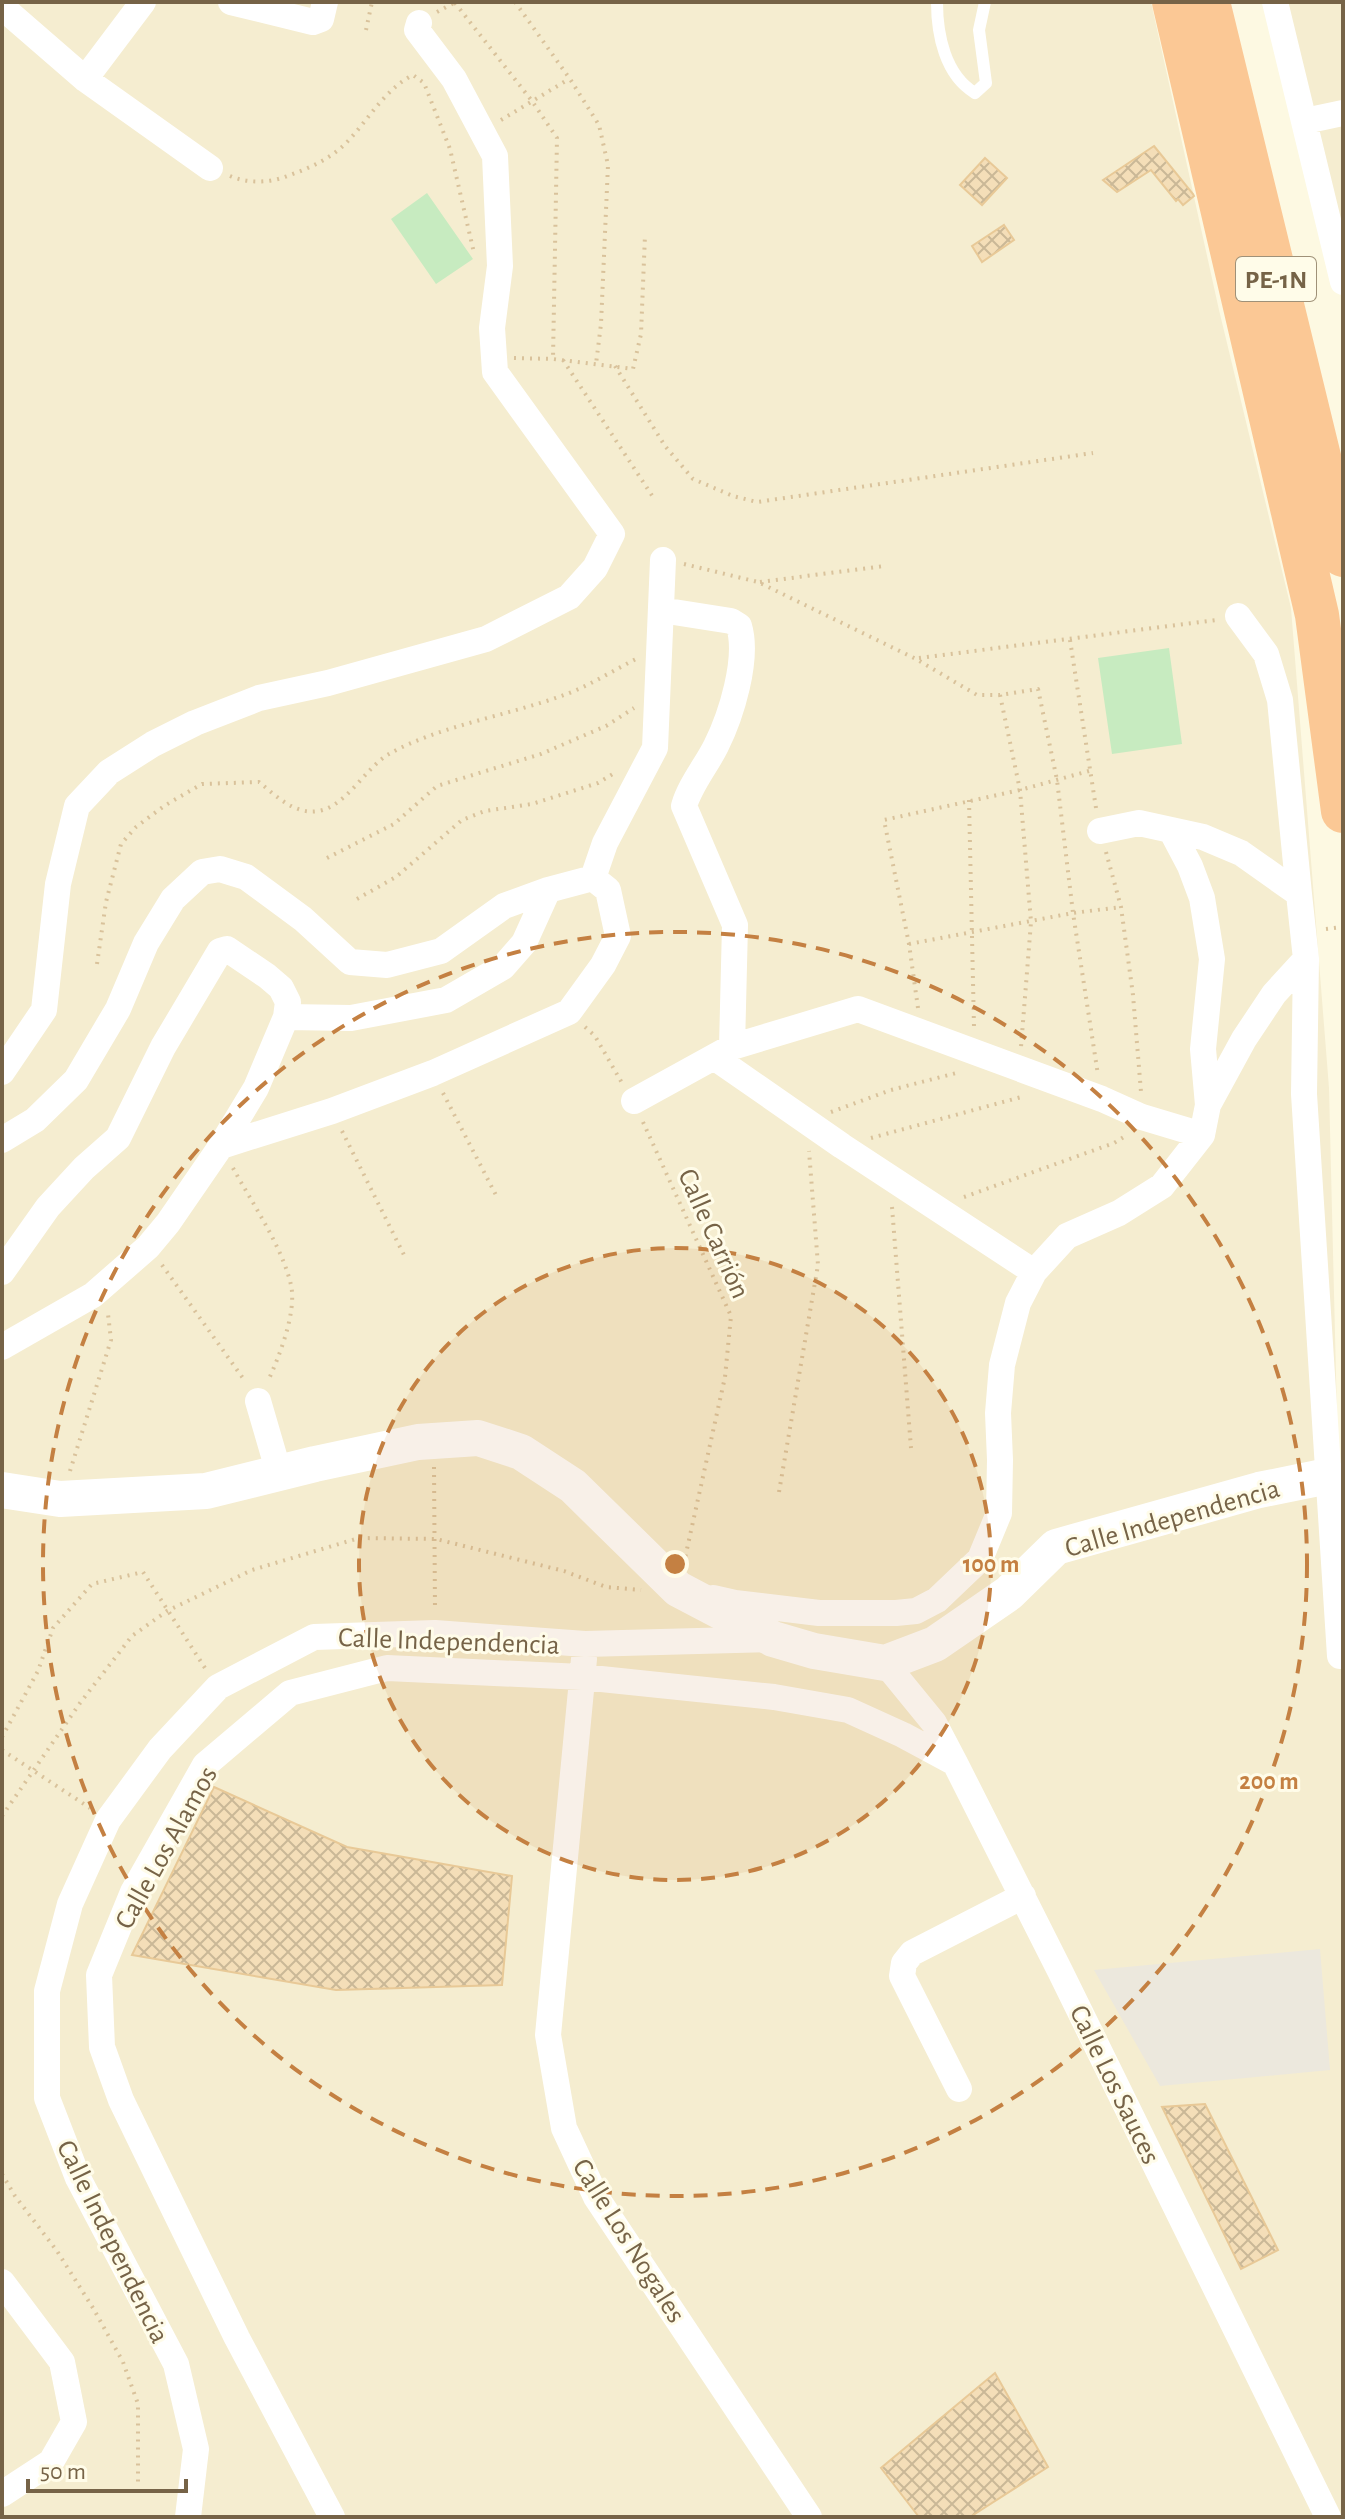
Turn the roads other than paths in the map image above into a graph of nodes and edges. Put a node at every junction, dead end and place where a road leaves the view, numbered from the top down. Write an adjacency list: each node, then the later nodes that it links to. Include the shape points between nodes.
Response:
1 (143, 2): 11 (street)
2 (231, 2): 3 (street, via 313,22 321,19)
3 (325, 2)
4 (937, 2): 5 (lane, via 949,65 961,84 975,93 986,83 979,30)
5 (985, 2)
6 (1174, 2): 20 (highway, PE-1N, via 1317,615)
7 (1208, 2): 16 (highway, PE-1N)
8 (1275, 2): 13 (street)
9 (2, 7): 11 (street)
10 (419, 23): 29 (street, via 417,30 454,79 495,156 500,266 492,328 495,372 612,534 595,568 569,597 486,639 259,698 195,723 109,772 77,806 58,884 44,1010)
11 (85, 79): 14 (street)
12 (1343, 113): 13 (street)
13 (1305, 121): 15 (street)
14 (210, 168)
15 (1343, 282)
16 (1343, 555)
17 (663, 560): 18 (street)
18 (661, 610): 23 (street, via 655,748 605,843); 28 (street, via 731,621 741,634 733,703 684,806 735,925)
19 (1238, 616): 25 (street, via 1266,654 1280,700)
20 (1343, 811)
21 (1171, 830): 22 (street, via 1139,823); 25 (street, via 1241,853); 31 (street, via 1202,898 1212,959 1203,1049)
22 (1100, 831)
23 (593, 878): 24 (street); 34 (street, via 608,890 618,936 569,1012 433,1073)
24 (548, 890): 27 (street, via 524,943 503,967 446,1000 351,1018); 33 (street, via 504,906 441,951 387,965 350,962 246,877 220,869 202,872 173,899 146,943 118,1009 76,1080 35,1120)
25 (1299, 894): 26 (street)
26 (1306, 959): 31 (street, via 1251,1028); 40 (street, via 1304,1094)
27 (286, 1017): 34 (street, via 256,1088); 35 (street, via 288,1002 281,988 227,949 220,951 163,1047 118,1138 48,1207)
28 (723, 1052): 30 (street); 32 (street, via 858,1009); 36 (street, via 806,1121)
29 (2, 1072)
30 (634, 1101)
31 (1208, 1105): 32 (street)
32 (1202, 1135): 36 (street, via 1162,1186 1067,1236)
33 (2, 1140)
34 (221, 1146): 37 (street, via 148,1247 104,1287)
35 (2, 1272)
36 (1034, 1272): 42 (street, via 1018,1303 1002,1365 999,1513 980,1559 937,1600 916,1611 819,1613 735,1603)
37 (2, 1347)
38 (258, 1401): 39 (street)
39 (279, 1473): 41 (street, via 206,1491 60,1499); 42 (street, via 403,1445 478,1438 521,1452 573,1486)
40 (1328, 1476): 45 (street); 46 (street, Calle Independencia, via 1056,1547 1009,1593 935,1644)
41 (2, 1490)
42 (678, 1589): 43 (street)
43 (773, 1639): 44 (street, Calle Independencia); 46 (street, Calle Independencia)
44 (585, 1644): 47 (street, Calle Los Nogales); 53 (street, Calle Independencia, via 435,1633 314,1637 218,1687 160,1749 108,1820 70,1904 47,1991 47,2098 78,2178 176,2364 196,2449)
45 (1340, 1656)
46 (885, 1663): 48 (street, Calle Los Sauces, via 934,1723)
47 (582, 1677): 48 (street, Calle Los Alamos, via 848,1710); 54 (street, Calle Los Alamos, via 387,1668 290,1693 205,1765 133,1892 99,1975 102,2047 121,2100); 55 (street, Calle Los Nogales, via 548,2035 564,2128 596,2197)
48 (955, 1763): 49 (street, Calle Los Sauces)
49 (1023, 1896): 50 (street, via 912,1953 904,1963 902,1976); 56 (street, Calle Los Sauces)
50 (959, 2089)
51 (2, 2282): 52 (street, via 62,2362 74,2422 51,2462)
52 (2, 2494)
53 (188, 2517)
54 (332, 2517)
55 (809, 2517)
56 (1328, 2517)

